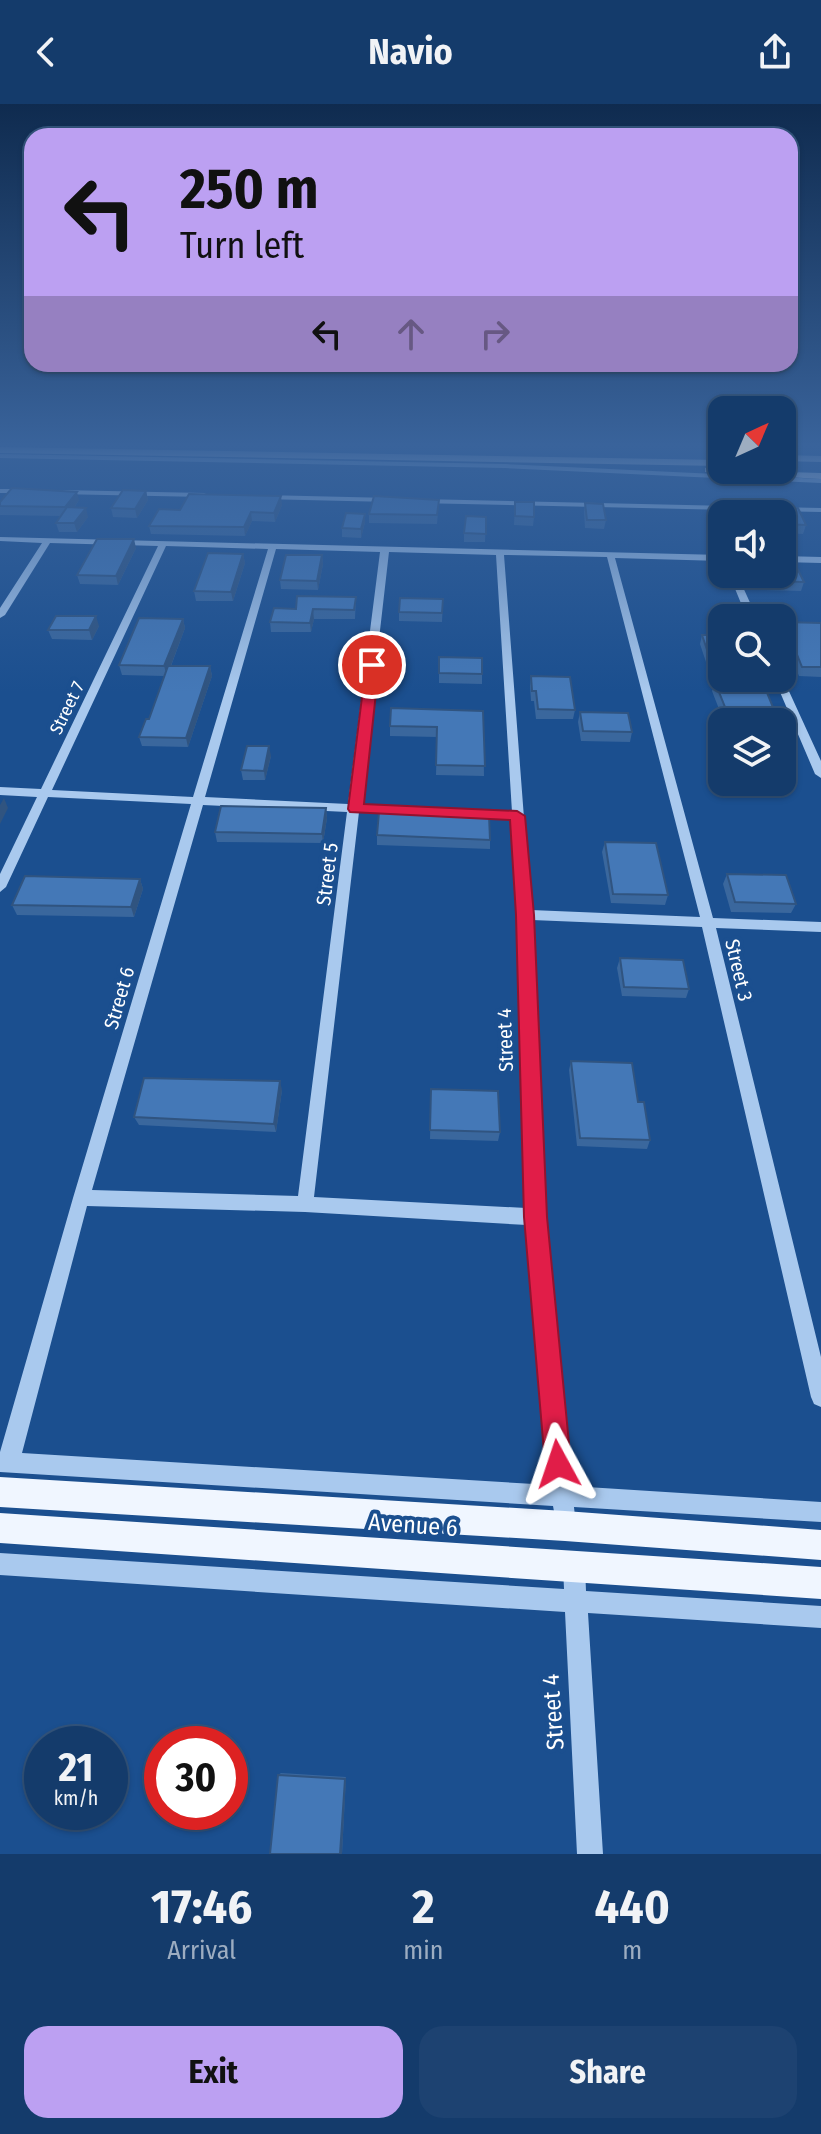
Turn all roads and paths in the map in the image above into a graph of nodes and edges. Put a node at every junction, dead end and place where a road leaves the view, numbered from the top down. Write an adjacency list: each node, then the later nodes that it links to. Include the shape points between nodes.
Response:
1 (0, 539): 2 (street)
2 (48, 540): 3 (street); 11 (street)
3 (163, 543): 4 (street); 15 (street, Street 7)
4 (273, 546): 5 (street); 16 (street, Street 6)
5 (385, 549): 6 (street); 17 (street, Street 5)
6 (500, 552): 7 (street); 18 (street, Street 4)
7 (610, 554): 8 (street); 21 (street, Street 3)
8 (708, 558)
9 (796, 559): 10 (street)
10 (821, 560)
11 (0, 615)
12 (785, 692): 13 (street)
13 (821, 774)
14 (0, 791): 15 (street)
15 (45, 792): 16 (street); 19 (street, Street 7)
16 (198, 802): 17 (street); 23 (street, Street 6)
17 (356, 809): 18 (street); 24 (street, Street 5)
18 (517, 816): 20 (street, Street 4)
19 (0, 887)
20 (525, 915): 21 (street); 25 (street, Street 4)
21 (708, 923): 22 (street); 26 (street, Street 3)
22 (821, 927)
23 (81, 1198): 24 (street); 27 (street, Street 6)
24 (305, 1204): 25 (street)
25 (535, 1217): 29 (street, Street 4)
26 (821, 1397)
27 (4, 1462): 29 (street)
28 (0, 1492): 31 (main road, Avenue 6)
29 (561, 1495): 30 (street); 31 (street, Street 4)
30 (821, 1512)
31 (565, 1526): 33 (main road, Avenue 6)
32 (0, 1528): 35 (main road, Avenue 6)
33 (821, 1545)
34 (0, 1564): 37 (street)
35 (574, 1565): 36 (main road, Avenue 6); 37 (street, Street 4)
36 (821, 1583)
37 (573, 1599): 38 (street); 39 (street, Street 4)
38 (821, 1617)
39 (590, 1854)

